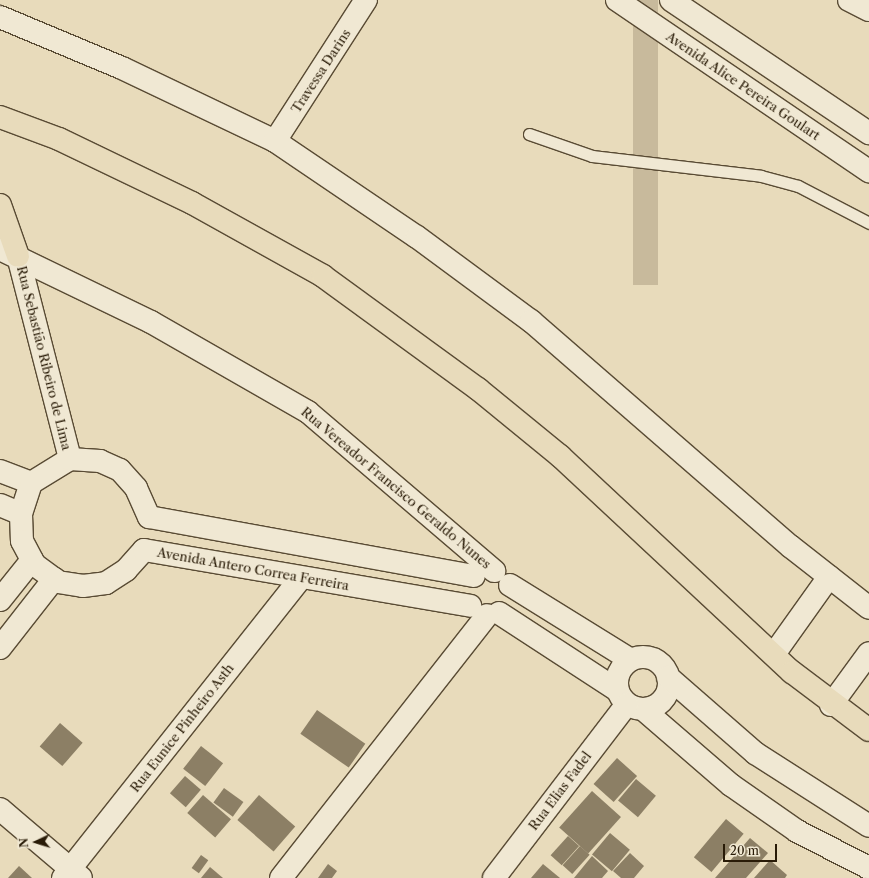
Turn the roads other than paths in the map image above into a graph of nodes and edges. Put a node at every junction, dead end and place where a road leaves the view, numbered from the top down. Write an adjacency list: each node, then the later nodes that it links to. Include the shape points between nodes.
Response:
1 (366, 0): 10 (street, Travessa Darins)
2 (617, 0): 11 (street, Avenida Alice Pereira Goulart)
3 (671, 0): 8 (street)
4 (849, 0): 5 (street)
5 (869, 10)
6 (0, 17): 10 (street, via 122,68)
7 (0, 117): 32 (highway, via 59,139 192,203 323,276 478,389 560,456)
8 (869, 133)
9 (529, 134): 13 (lane, via 592,156 761,176 798,186)
10 (275, 141): 24 (street, via 418,237 531,321)
11 (869, 171)
12 (0, 205): 14 (highway)
13 (869, 223)
14 (9, 253): 15 (street, Rua Sebastião Ribeiro de Lima); 23 (street, Rua Vereador Francisco Geraldo Nunes, via 150,322 308,412)
15 (70, 459): 17 (street); 20 (street, via 100,461 120,470 136,488)
16 (0, 470): 17 (street)
17 (31, 483): 19 (street)
18 (0, 504): 19 (street)
19 (21, 514): 22 (street, Avenida Antero Correa Ferreira, via 22,542)
20 (149, 517): 21 (street); 23 (street)
21 (144, 550): 25 (street, Avenida Antero Correa Ferreira); 26 (street, Avenida Antero Correa Ferreira, via 126,570 106,583 83,586)
22 (32, 560): 26 (street, Avenida Antero Correa Ferreira); 27 (street)
23 (493, 577): 29 (street, via 511,596); 29 (street, via 468,585); 33 (street)
24 (829, 577): 28 (street); 32 (street)
25 (301, 578): 29 (street, Avenida Antero Correa Ferreira); 41 (street, Rua Eunice Pinheiro Asth)
26 (54, 579): 30 (street)
27 (0, 600)
28 (869, 608)
29 (485, 611): 35 (street); 42 (street)
30 (0, 648)
31 (869, 653): 36 (street)
32 (774, 654): 36 (highway)
33 (631, 660): 34 (street, via 654,659); 35 (street, via 617,678)
34 (668, 677): 35 (street, via 664,700); 39 (street, via 755,752)
35 (629, 701): 40 (street, via 731,785 797,831); 43 (street, Rua Elias Fadel)
36 (831, 705): 37 (highway)
37 (869, 730)
38 (0, 810): 41 (street)
39 (869, 826)
40 (869, 868)
41 (72, 875)
42 (281, 878)
43 (494, 878)

